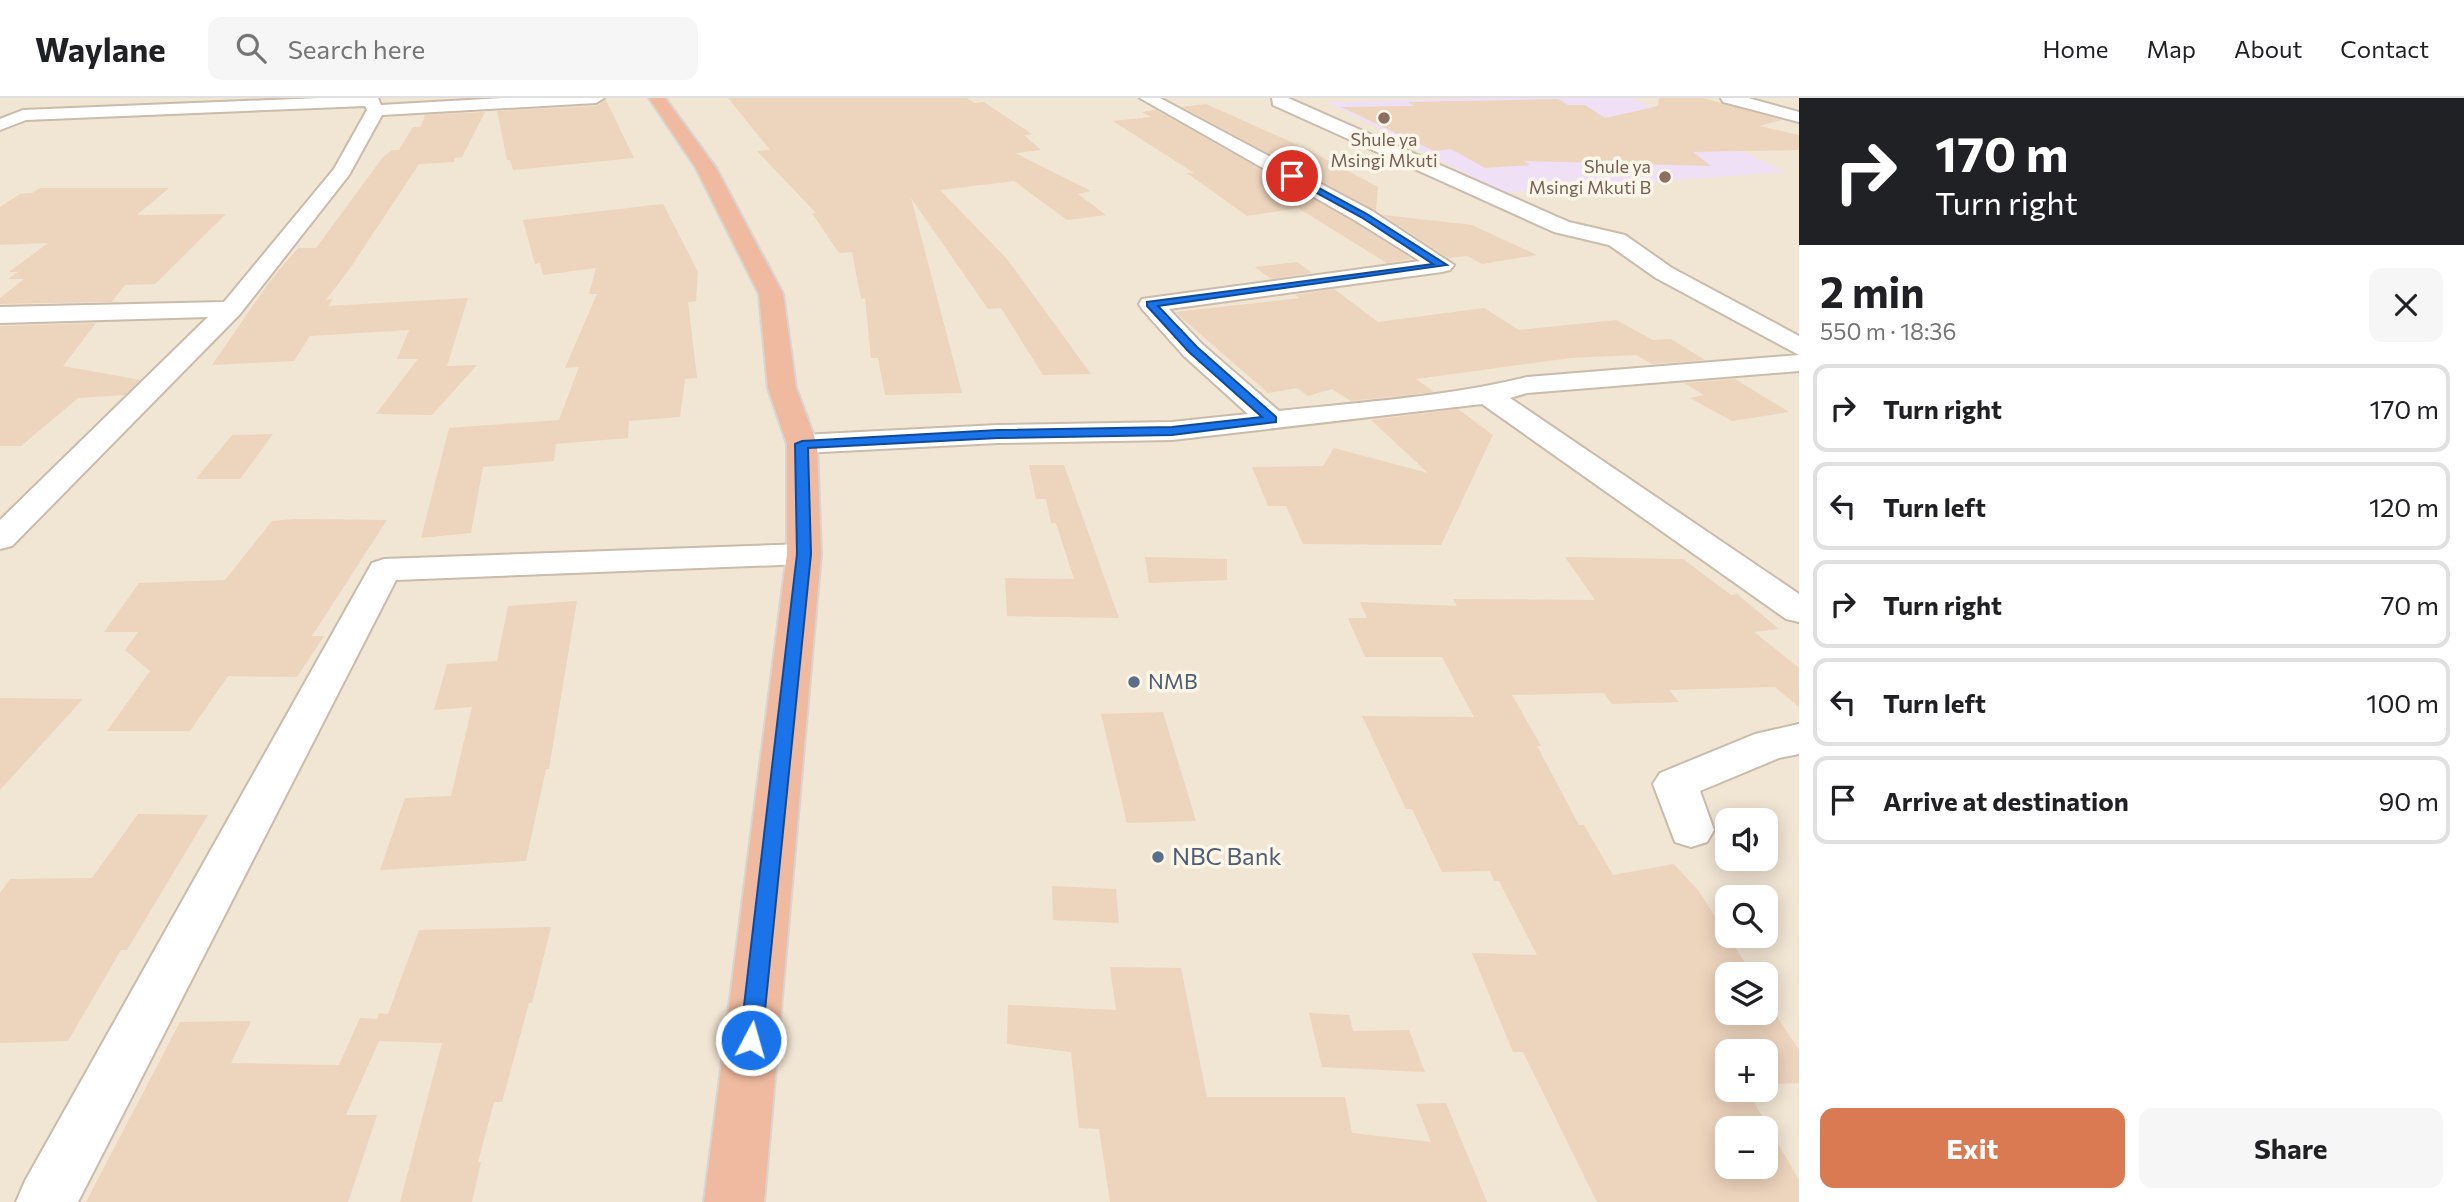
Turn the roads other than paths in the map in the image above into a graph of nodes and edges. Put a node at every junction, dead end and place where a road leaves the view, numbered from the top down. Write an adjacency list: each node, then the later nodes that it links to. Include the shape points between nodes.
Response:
1 (46, 98): 8 (street)
2 (596, 98): 7 (street)
3 (657, 98): 18 (highway, via 706,169 771,294 782,388)
4 (1148, 98): 17 (street, via 1364,216 1442,265 1151,304 1193,350)
5 (1280, 98): 14 (street, via 1455,182 1562,227 1617,240 1664,273)
6 (1729, 98): 9 (street)
7 (372, 103): 8 (street); 12 (street, via 342,172)
8 (23, 115): 10 (street); 11 (street)
9 (1799, 117)
10 (0, 118)
11 (0, 125)
12 (230, 309): 13 (street); 19 (street)
13 (0, 315)
14 (1799, 347)
15 (1799, 363): 16 (street, via 1527,385)
16 (1487, 395): 17 (street); 21 (street)
17 (1272, 420): 18 (street, via 1172,431)
18 (802, 444): 20 (highway)
19 (0, 539)
20 (804, 554): 24 (street, via 384,570); 25 (highway)
21 (1799, 611)
22 (1799, 739): 23 (street, via 1770,745 1675,784)
23 (1691, 830)
24 (46, 1202)
25 (734, 1202)

